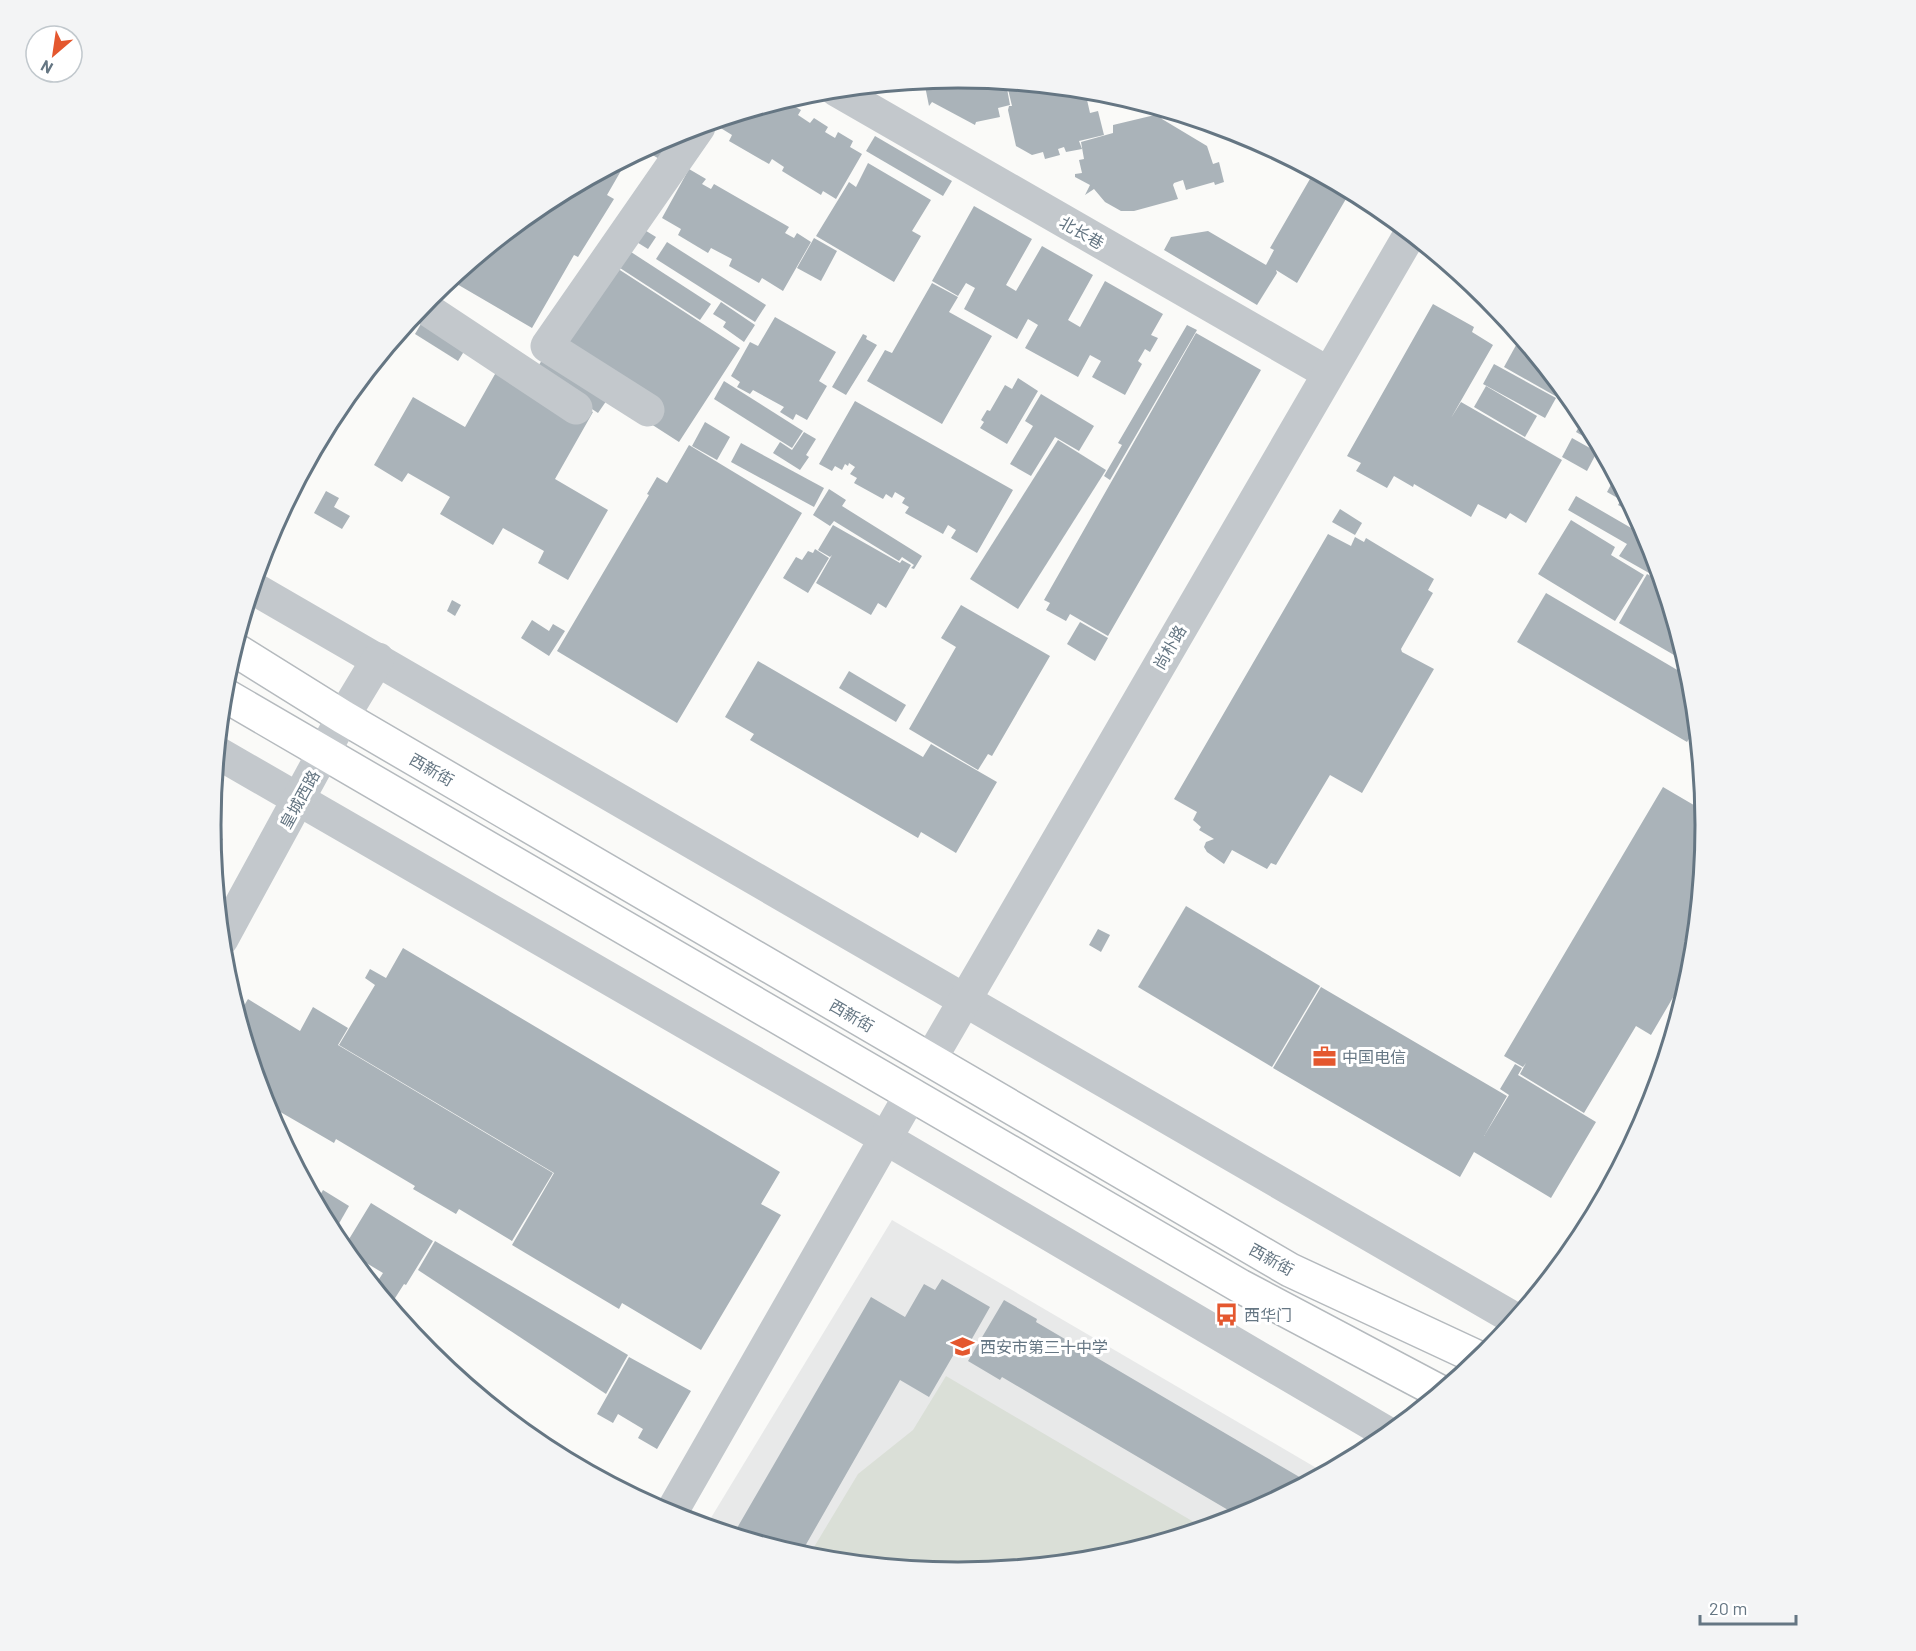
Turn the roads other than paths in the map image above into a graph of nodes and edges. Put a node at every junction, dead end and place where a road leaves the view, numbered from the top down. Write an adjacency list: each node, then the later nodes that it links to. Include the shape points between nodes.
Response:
1 (849, 97): 5 (street, 北长巷)
2 (690, 140): 7 (street, via 547,346)
3 (1406, 240): 5 (street, 尚朴路)
4 (430, 311): 6 (street)
5 (1328, 373): 17 (street, 尚朴路)
6 (576, 408)
7 (648, 410)
8 (259, 592): 10 (street)
9 (242, 654): 12 (main road, 西新街)
10 (378, 659): 12 (street, 皇城西路); 17 (street)
11 (232, 699): 13 (main road)
12 (343, 717): 13 (street, 皇城西路); 18 (main road, 西新街)
13 (324, 753): 15 (street, 皇城西路); 19 (main road)
14 (225, 757): 15 (street)
15 (298, 800): 16 (street, 皇城西路); 20 (street)
16 (228, 928)
17 (965, 1000): 18 (street, 尚朴路); 21 (street)
18 (930, 1060): 22 (main road, 西新街, via 1290,1270)
19 (911, 1094): 20 (street); 23 (main road, via 1240,1286)
20 (885, 1138): 24 (street); 25 (street)
21 (1508, 1315)
22 (1471, 1354)
23 (1433, 1389)
24 (1380, 1429)
25 (675, 1506)

